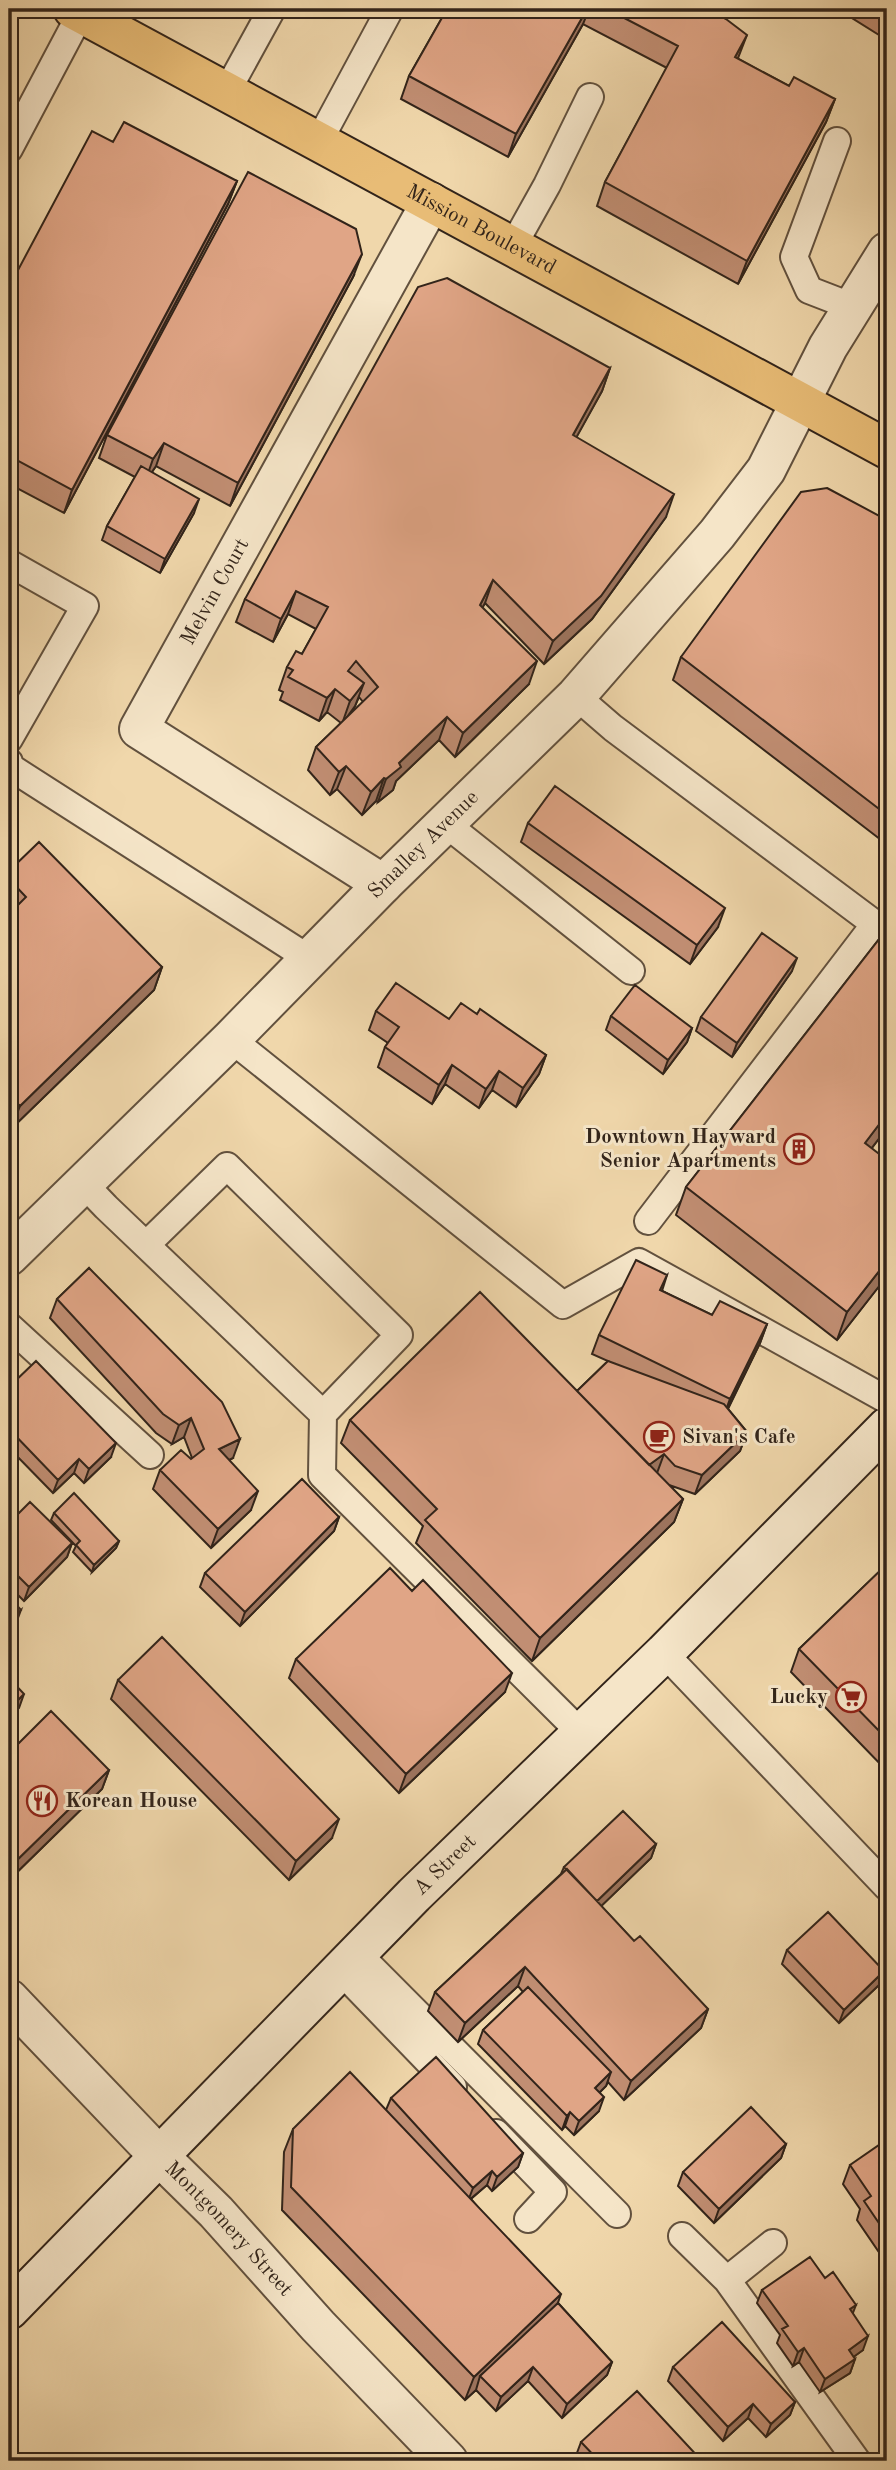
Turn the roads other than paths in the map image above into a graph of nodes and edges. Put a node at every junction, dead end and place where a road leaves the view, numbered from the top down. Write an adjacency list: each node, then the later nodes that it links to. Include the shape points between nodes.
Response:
1 (272, 9): 4 (lane)
2 (390, 9): 6 (lane)
3 (77, 11): 4 (main road, Mission Boulevard); 8 (lane)
4 (227, 91): 6 (main road, Mission Boulevard)
5 (590, 97): 10 (lane)
6 (319, 141): 9 (main road, Mission Boulevard)
7 (836, 141): 12 (lane, via 794,257 808,290)
8 (9, 149)
9 (431, 202): 10 (main road, Mission Boulevard); 20 (street, Melvin Court, via 139,729)
10 (513, 246): 13 (main road, Mission Boulevard)
11 (887, 252): 12 (street, Smalley Avenue)
12 (853, 307): 13 (street, Smalley Avenue)
13 (799, 402): 14 (main road, Mission Boulevard); 16 (street, Smalley Avenue, via 759,480)
14 (887, 449)
15 (9, 563): 17 (lane, via 85,606)
16 (576, 696): 19 (street, Smalley Avenue); 25 (lane, via 875,924 793,1048)
17 (9, 739)
18 (9, 762): 21 (lane, via 10,767)
19 (446, 824): 20 (street, Smalley Avenue); 22 (lane)
20 (383, 884): 21 (street, Smalley Avenue)
21 (308, 958): 23 (street, Smalley Avenue)
22 (631, 971)
23 (231, 1039): 24 (street, Smalley Avenue); 29 (lane, via 563,1305 639,1262)
24 (83, 1183): 26 (lane); 27 (street, Smalley Avenue)
25 (648, 1221)
26 (146, 1245): 30 (lane); 30 (lane, via 227,1166 399,1335)
27 (9, 1256)
28 (9, 1326): 32 (lane)
29 (887, 1400)
30 (323, 1414): 34 (lane, via 322,1475)
31 (887, 1427): 33 (street, A Street)
32 (150, 1455)
33 (664, 1653): 34 (street, A Street); 35 (lane)
34 (581, 1733): 36 (street, A Street)
35 (887, 1887)
36 (348, 1962): 38 (street, A Street); 39 (lane); 40 (lane, via 471,2106 553,2192)
37 (9, 1999): 38 (street, Montgomery Street)
38 (159, 2156): 44 (street, A Street); 45 (street, Montgomery Street, via 216,2211)
39 (617, 2214)
40 (528, 2219)
41 (682, 2236): 43 (lane)
42 (773, 2243): 43 (lane)
43 (727, 2280): 46 (lane)
44 (9, 2310)
45 (448, 2461)
46 (857, 2461)

